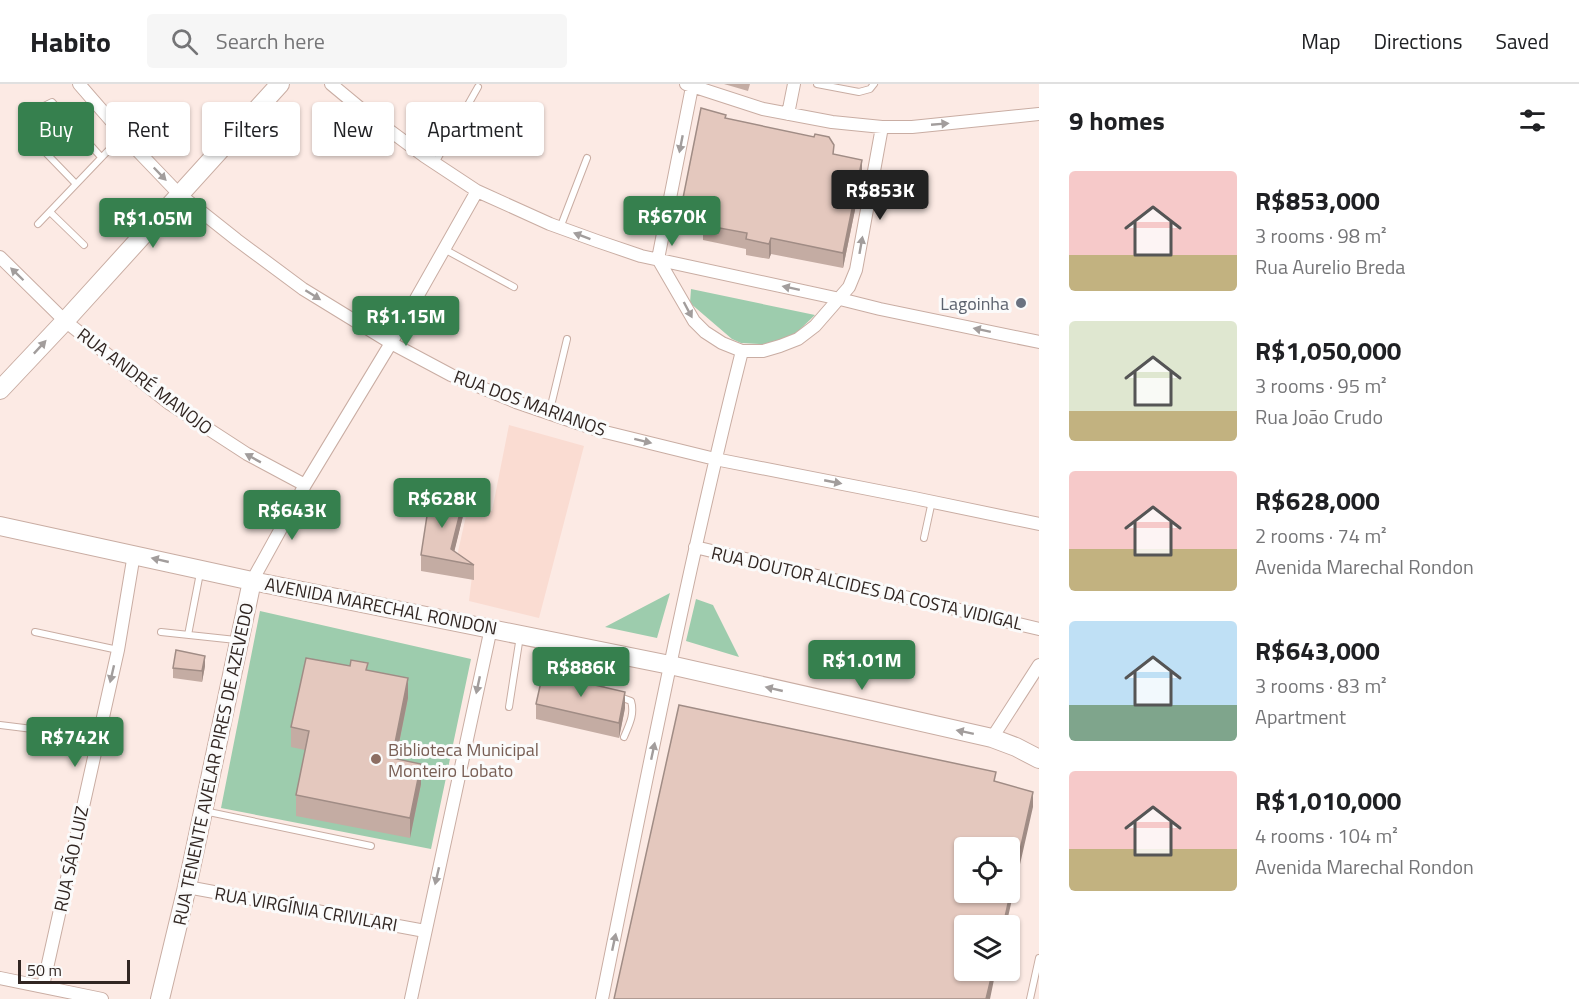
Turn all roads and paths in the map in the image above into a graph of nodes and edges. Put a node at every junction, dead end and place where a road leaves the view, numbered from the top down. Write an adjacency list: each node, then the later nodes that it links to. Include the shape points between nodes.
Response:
1 (79, 84): 11 (street, RUA DOS MARIANOS)
2 (280, 84): 20 (main road)
3 (330, 84): 17 (street)
4 (794, 84): 9 (street)
5 (818, 84): 6 (lane, via 860,92)
6 (874, 84)
7 (688, 85): 9 (street); 27 (street, one-way to 27)
8 (478, 87): 17 (lane)
9 (788, 114): 12 (street)
10 (1039, 114): 12 (street, one-way to 10)
11 (106, 115)
12 (882, 127): 29 (street, one-way to 12, via 856,270)
13 (106, 152): 15 (lane)
14 (143, 156): 20 (street, RUA DOS MARIANOS, one-way to 20)
15 (101, 157): 18 (lane); 18 (lane, via 52,102 32,112 36,136 46,153)
16 (587, 158): 23 (lane)
17 (435, 163): 19 (street)
18 (76, 184): 21 (lane)
19 (477, 191): 23 (street); 25 (street, RUA TENENTE AVELAR PIRES DE AZEVEDO)
20 (179, 194): 30 (main road); 33 (street, RUA DOS MARIANOS, one-way to 33, via 303,289)
21 (50, 212): 22 (lane); 24 (lane)
22 (38, 224)
23 (560, 228): 27 (street, one-way to 23)
24 (84, 245)
25 (444, 249): 28 (lane); 33 (street, RUA TENENTE AVELAR PIRES DE AZEVEDO)
26 (0, 257): 30 (street, RUA ANDRÉ MANOJO, one-way to 26)
27 (658, 260): 29 (street, one-way to 27); 34 (street, one-way to 34, via 694,321 722,343)
28 (514, 287)
29 (840, 299): 32 (street, one-way to 29); 34 (street, via 815,327 798,339 763,351)
30 (65, 321): 35 (main road, one-way to 30); 38 (street, RUA ANDRÉ MANOJO, one-way to 30, via 247,454 170,404)
31 (567, 339): 36 (lane)
32 (1039, 342)
33 (390, 343): 36 (street, RUA DOS MARIANOS, via 451,375); 38 (street, RUA TENENTE AVELAR PIRES DE AZEVEDO)
34 (742, 351): 37 (street)
35 (0, 390)
36 (549, 414): 37 (street, RUA DOS MARIANOS, one-way to 37)
37 (715, 459): 39 (street, RUA DOS MARIANOS, one-way to 39); 43 (street)
38 (305, 485): 46 (street, RUA TENENTE AVELAR PIRES DE AZEVEDO)
39 (932, 501): 40 (street, RUA DOS MARIANOS); 42 (lane)
40 (1039, 524)
41 (0, 526): 44 (main road, AVENIDA MARECHAL RONDON)
42 (924, 538)
43 (695, 547): 48 (street, RUA DOUTOR ALCIDES DA COSTA VIDIGAL); 56 (street)
44 (134, 554): 45 (main road, AVENIDA MARECHAL RONDON, one-way to 44); 54 (street, RUA SÃO LUIZ)
45 (200, 569): 46 (main road, AVENIDA MARECHAL RONDON); 52 (lane)
46 (252, 581): 47 (main road, AVENIDA MARECHAL RONDON); 53 (main road, RUA TENENTE AVELAR PIRES DE AZEVEDO)
47 (491, 628): 51 (main road, AVENIDA MARECHAL RONDON); 67 (street, one-way to 67)
48 (1039, 629)
49 (35, 632): 54 (lane)
50 (161, 632): 52 (lane)
51 (521, 634): 55 (main road, AVENIDA MARECHAL RONDON); 58 (lane)
52 (188, 635): 53 (lane)
53 (240, 640): 64 (main road, RUA TENENTE AVELAR PIRES DE AZEVEDO)
54 (118, 650): 60 (street, RUA SÃO LUIZ, one-way to 60)
55 (604, 651): 56 (main road, AVENIDA MARECHAL RONDON); 61 (lane, via 598,686 603,692 631,701 633,706)
56 (670, 664): 62 (main road, AVENIDA MARECHAL RONDON, one-way to 56); 74 (street, one-way to 56)
57 (1039, 665): 62 (street)
58 (509, 707)
59 (0, 725): 60 (lane)
60 (97, 737): 70 (street, RUA SÃO LUIZ)
61 (624, 737)
62 (993, 738): 63 (main road, AVENIDA MARECHAL RONDON)
63 (1039, 759)
64 (204, 811): 65 (lane); 66 (main road, RUA TENENTE AVELAR PIRES DE AZEVEDO)
65 (371, 846)
66 (188, 887): 67 (street, RUA VIRGÍNIA CRIVILARI); 72 (main road, RUA TENENTE AVELAR PIRES DE AZEVEDO)
67 (425, 930): 73 (street)
68 (1039, 958): 75 (lane)
69 (0, 978): 70 (street)
70 (42, 987): 71 (street)
71 (102, 999)
72 (160, 999)
73 (411, 999)
74 (602, 999)
75 (1030, 999)

